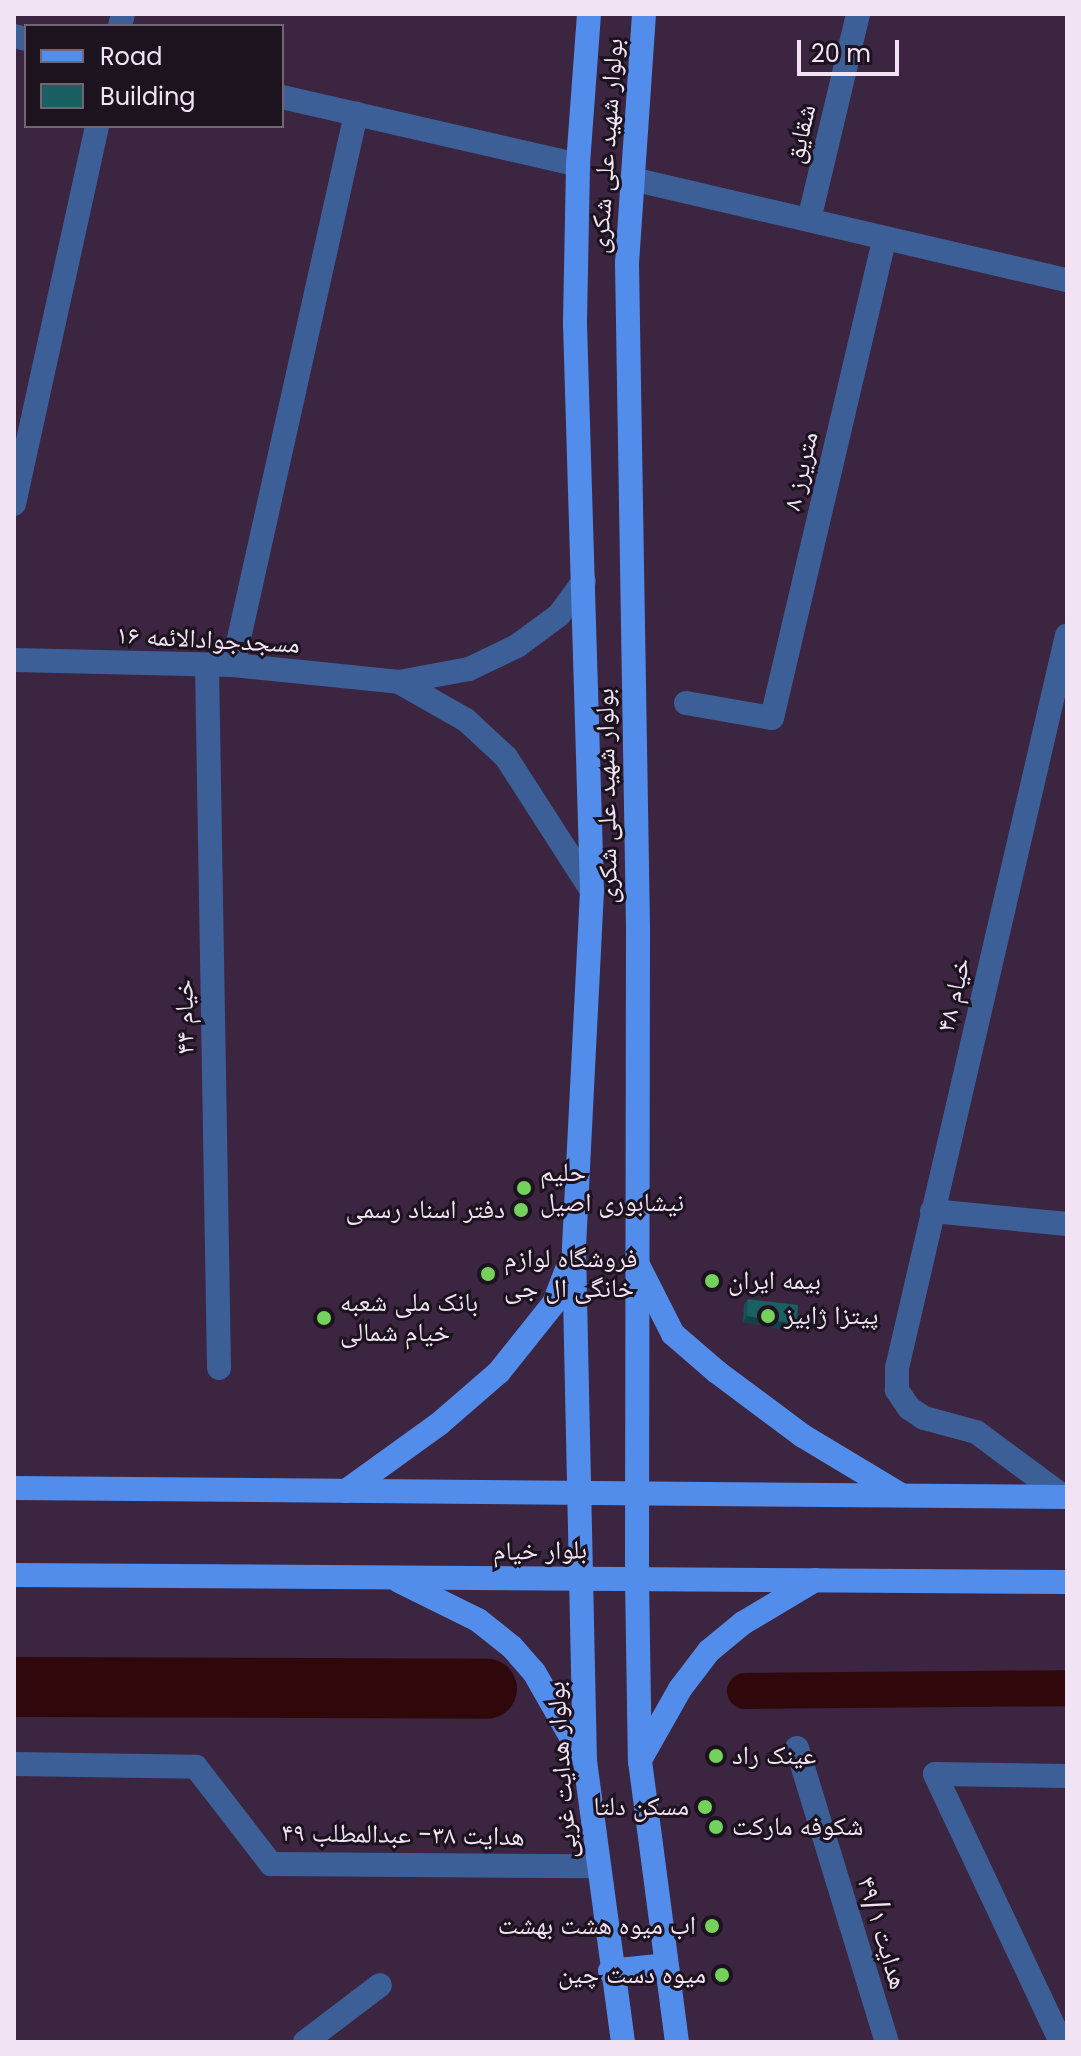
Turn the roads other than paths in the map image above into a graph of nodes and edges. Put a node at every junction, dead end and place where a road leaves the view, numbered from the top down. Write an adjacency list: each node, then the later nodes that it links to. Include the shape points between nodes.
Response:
1 (589, 14): 7 (main road, بولوار شهید علی شکری)
2 (644, 14): 8 (main road, بولوار شهید علی شکری)
3 (858, 14): 9 (street, شقایق)
4 (284, 97): 5 (street)
5 (356, 114): 7 (street); 17 (street)
6 (97, 128): 12 (street)
7 (578, 165): 13 (main road, بولوار شهید علی شکری, via 575,324)
8 (632, 179): 9 (street); 24 (main road, بولوار شهید علی شکری, via 627,263 638,927)
9 (809, 220): 10 (street)
10 (885, 238): 11 (street); 19 (street, ۸ متریرز, via 772,718)
11 (1067, 280)
12 (14, 504)
13 (584, 581): 18 (street, via 559,615 517,646 469,669); 20 (main road, بولوار شهید علی شکری)
14 (1067, 635): 21 (street, خیام ۴۸)
15 (14, 660): 16 (street, مسجدجوادالائمه ۱۶)
16 (207, 665): 17 (street, مسجدجوادالائمه ۱۶); 25 (street, خیام ۴۴)
17 (233, 665): 18 (street, مسجدجوادالائمه ۱۶)
18 (399, 682): 20 (street, via 466,720 506,757)
19 (686, 703)
20 (592, 891): 23 (main road, بولوار شهید علی شکری)
21 (932, 1211): 22 (street); 31 (street, خیام ۴۸, via 897,1368 897,1390 924,1418 976,1432)
22 (1067, 1224)
23 (574, 1250): 27 (main road, via 554,1303 499,1372 439,1424); 29 (main road, بولوار شهید علی شکری)
24 (634, 1253): 28 (main road, بولوار شهید علی شکری); 30 (main road, via 656,1309 673,1334 803,1436)
25 (219, 1368)
26 (14, 1488): 27 (main road)
27 (346, 1491): 29 (main road)
28 (636, 1491): 29 (main road); 30 (main road); 35 (main road, بولوار شهید علی شکری)
29 (579, 1492): 34 (main road, بولوار هدایت غربی)
30 (904, 1496): 31 (main road)
31 (1066, 1497)
32 (14, 1575): 33 (main road, بلوار خیام)
33 (393, 1578): 34 (main road, بلوار خیام); 39 (main road, via 478,1620 512,1647 534,1672)
34 (581, 1578): 35 (main road, بلوار خیام); 39 (main road, بولوار هدایت غربی)
35 (637, 1578): 36 (main road, بلوار خیام); 40 (main road)
36 (817, 1579): 37 (main road, بلوار خیام); 40 (main road, via 743,1623 709,1651 680,1689)
37 (1067, 1582)
38 (797, 1748): 50 (street, هدایت ۴۹/۱)
39 (585, 1761): 43 (main road, بولوار هدایت غربی)
40 (640, 1761): 44 (main road)
41 (14, 1764): 43 (street, هدایت ۳۸- عبدالمطلب ۴۹, via 196,1767 271,1864)
42 (1067, 1776): 51 (street, via 935,1774)
43 (598, 1866): 45 (main road, بولوار هدایت غربی)
44 (665, 1965): 45 (main road); 49 (main road)
45 (610, 1971): 48 (main road, بولوار هدایت غربی)
46 (380, 1985): 47 (street)
47 (305, 2042)
48 (623, 2042)
49 (677, 2042)
50 (887, 2042)
51 (1061, 2042)

